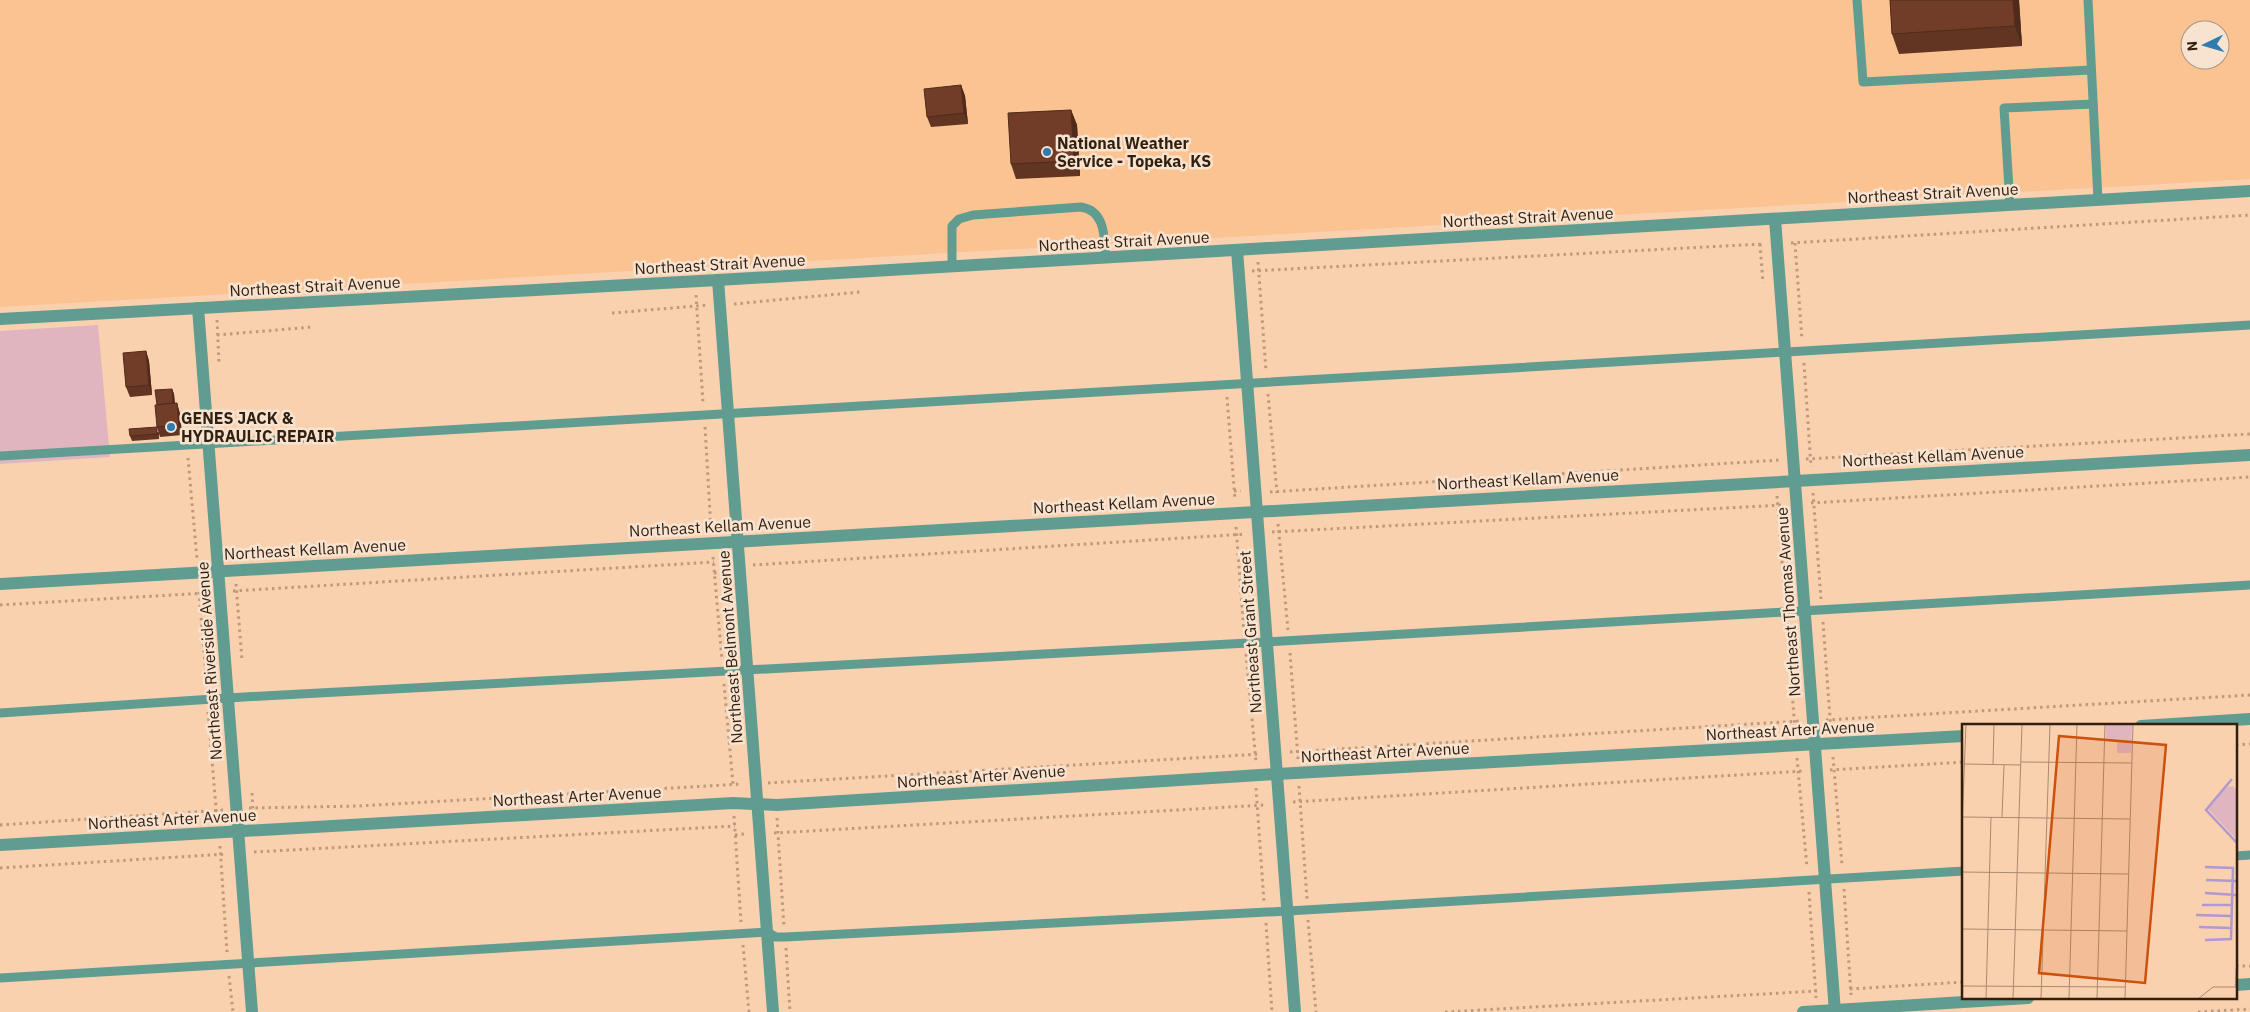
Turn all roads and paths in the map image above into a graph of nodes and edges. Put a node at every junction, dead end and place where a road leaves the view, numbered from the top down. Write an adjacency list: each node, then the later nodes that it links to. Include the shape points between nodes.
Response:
1 (1857, 0): 3 (lane, via 1863,82)
2 (2088, 0): 3 (lane)
3 (2091, 70): 4 (lane)
4 (2093, 104): 6 (lane); 7 (lane, via 2004,108)
5 (2250, 191): 6 (street, Northeast Strait Avenue)
6 (2098, 200): 7 (street, Northeast Strait Avenue)
7 (2010, 205): 9 (street, Northeast Strait Avenue)
8 (2250, 215): 10 (path)
9 (1775, 219): 11 (street, Northeast Thomas Avenue); 12 (street, Northeast Strait Avenue)
10 (1795, 243): 11 (path); 23 (path)
11 (1777, 244): 15 (path); 24 (street, Northeast Thomas Avenue)
12 (1237, 250): 13 (street, Northeast Strait Avenue); 15 (street, Northeast Grant Street)
13 (1106, 258): 14 (street, Northeast Strait Avenue); 14 (lane, via 1103,224 1098,215 1081,207 974,215 959,219 952,226)
14 (952, 267): 16 (street, Northeast Strait Avenue)
15 (1239, 271): 25 (street, Northeast Grant Street)
16 (718, 280): 17 (street, Northeast Strait Avenue); 27 (street, Northeast Belmont Avenue)
17 (695, 281): 18 (street, Northeast Strait Avenue); 28 (path)
18 (198, 308): 19 (street, Northeast Strait Avenue); 30 (street, Northeast Riverside Avenue)
19 (0, 319)
20 (2250, 325): 23 (lane)
21 (312, 327): 22 (path)
22 (218, 335)
23 (1803, 350): 24 (lane); 35 (path)
24 (1786, 351): 25 (lane); 34 (street, Northeast Thomas Avenue)
25 (1247, 382): 26 (lane); 40 (street, Northeast Grant Street)
26 (1226, 383): 27 (lane); 39 (path)
27 (729, 414): 28 (lane); 47 (street, Northeast Belmont Avenue)
28 (704, 415): 30 (lane); 48 (path)
29 (2250, 434): 35 (path)
30 (208, 443): 31 (lane); 50 (street, Northeast Riverside Avenue)
31 (187, 444): 33 (lane); 51 (path)
32 (2250, 455): 37 (street, Northeast Kellam Avenue)
33 (0, 456)
34 (1794, 459): 35 (path); 38 (street, Northeast Thomas Avenue); 40 (path)
35 (1810, 459): 37 (path)
36 (2250, 477): 41 (path)
37 (1812, 479): 38 (street, Northeast Kellam Avenue); 41 (path)
38 (1795, 480): 42 (street, Northeast Thomas Avenue); 43 (street, Northeast Kellam Avenue)
39 (1234, 491): 40 (path); 44 (path)
40 (1256, 492): 43 (street, Northeast Grant Street)
41 (1814, 503): 42 (path); 59 (path)
42 (1797, 504): 45 (path); 60 (street, Northeast Thomas Avenue)
43 (1257, 512): 44 (street, Northeast Kellam Avenue); 45 (street, Northeast Grant Street)
44 (1236, 513): 46 (path); 47 (street, Northeast Kellam Avenue)
45 (1259, 532): 46 (path); 61 (street, Northeast Grant Street)
46 (1237, 534): 52 (path, via 753,564); 62 (path)
47 (738, 541): 48 (street, Northeast Kellam Avenue); 52 (street, Northeast Belmont Avenue)
48 (712, 543): 49 (path); 50 (street, Northeast Kellam Avenue)
49 (714, 562): 53 (path); 56 (path)
50 (218, 571): 51 (street, Northeast Kellam Avenue); 56 (street, Northeast Riverside Avenue)
51 (198, 572): 54 (street, Northeast Kellam Avenue); 57 (path)
52 (740, 572): 53 (path); 63 (street, Northeast Belmont Avenue)
53 (714, 573): 64 (path)
54 (0, 584)
55 (2250, 585): 59 (lane)
56 (220, 592): 57 (path); 66 (street, Northeast Riverside Avenue)
57 (200, 593): 58 (path); 67 (path)
58 (0, 605)
59 (1822, 609): 60 (lane); 70 (path)
60 (1804, 610): 61 (lane); 71 (street, Northeast Thomas Avenue)
61 (1267, 642): 62 (lane); 76 (street, Northeast Grant Street)
62 (1245, 643): 63 (lane); 77 (path)
63 (748, 670): 64 (lane); 83 (street, Northeast Belmont Avenue)
64 (723, 672): 66 (lane); 84 (path)
65 (2250, 695): 70 (path)
66 (228, 698): 67 (lane); 90 (street, Northeast Riverside Avenue)
67 (207, 699): 68 (lane); 91 (path)
68 (0, 713)
69 (2250, 719): 72 (street)
70 (1831, 720): 71 (path); 74 (path)
71 (1813, 721): 75 (street, Northeast Thomas Avenue); 76 (path)
72 (2172, 724)
73 (1962, 736): 74 (street, Northeast Arter Avenue)
74 (1832, 744): 75 (street, Northeast Arter Avenue); 79 (path)
75 (1815, 745): 80 (street, Northeast Thomas Avenue); 81 (street, Northeast Arter Avenue)
76 (1275, 753): 77 (path); 81 (street, Northeast Grant Street)
77 (1255, 754): 82 (path); 83 (path)
78 (1962, 762): 79 (path)
79 (1835, 770): 80 (path); 104 (path)
80 (1817, 771): 87 (path); 105 (street, Northeast Thomas Avenue)
81 (1277, 774): 82 (street, Northeast Arter Avenue); 87 (street, Northeast Grant Street)
82 (1256, 775): 88 (street, Northeast Arter Avenue); 89 (path)
83 (756, 783): 84 (path); 86 (street, Northeast Belmont Avenue)
84 (733, 785): 85 (path); 90 (path, via 358,806)
85 (733, 803): 86 (street, Northeast Arter Avenue); 93 (path); 94 (street, Northeast Arter Avenue)
86 (758, 804): 88 (street, Northeast Arter Avenue); 96 (street, Northeast Belmont Avenue)
87 (1279, 804): 89 (path); 106 (street, Northeast Grant Street)
88 (777, 805): 97 (path)
89 (1256, 805): 97 (path); 107 (path)
90 (237, 809): 91 (path); 94 (street, Northeast Riverside Avenue)
91 (217, 810): 92 (path); 95 (path)
92 (0, 825)
93 (735, 826): 98 (path); 100 (path)
94 (239, 831): 95 (street, Northeast Arter Avenue); 100 (street, Northeast Riverside Avenue)
95 (218, 832): 99 (street, Northeast Arter Avenue); 101 (path)
96 (760, 832): 97 (path); 98 (path); 108 (street, Northeast Belmont Avenue)
97 (777, 833): 110 (path)
98 (735, 835): 109 (path)
99 (0, 845)
100 (240, 852): 101 (path); 111 (street, Northeast Riverside Avenue)
101 (221, 854): 102 (path); 112 (path)
102 (0, 868)
103 (1962, 871): 104 (lane)
104 (1843, 878): 105 (lane); 115 (path)
105 (1825, 879): 106 (lane); 116 (street, Northeast Thomas Avenue)
106 (1288, 911): 107 (lane); 127 (street, Northeast Grant Street)
107 (1265, 912): 110 (lane); 126 (path)
108 (767, 932): 109 (lane); 110 (lane); 124 (street, Northeast Belmont Avenue)
109 (742, 933): 111 (lane); 123 (path)
110 (785, 937): 125 (path)
111 (248, 964): 112 (lane); 122 (street, Northeast Riverside Avenue)
112 (228, 965): 113 (lane); 121 (path)
113 (0, 978)
114 (1962, 982): 115 (path)
115 (1851, 989): 116 (path); 118 (path)
116 (1833, 990): 120 (street, Northeast Thomas Avenue); 128 (path)
117 (1996, 1000): 118 (street)
118 (1852, 1009): 120 (street)
119 (2250, 1009): 130 (path)
120 (1835, 1011): 129 (street)
121 (233, 1012)
122 (252, 1012)
123 (749, 1012)
124 (773, 1012)
125 (790, 1012)
126 (1272, 1012)
127 (1295, 1012)
128 (1445, 1012)
129 (1803, 1012)
130 (2198, 1012)

